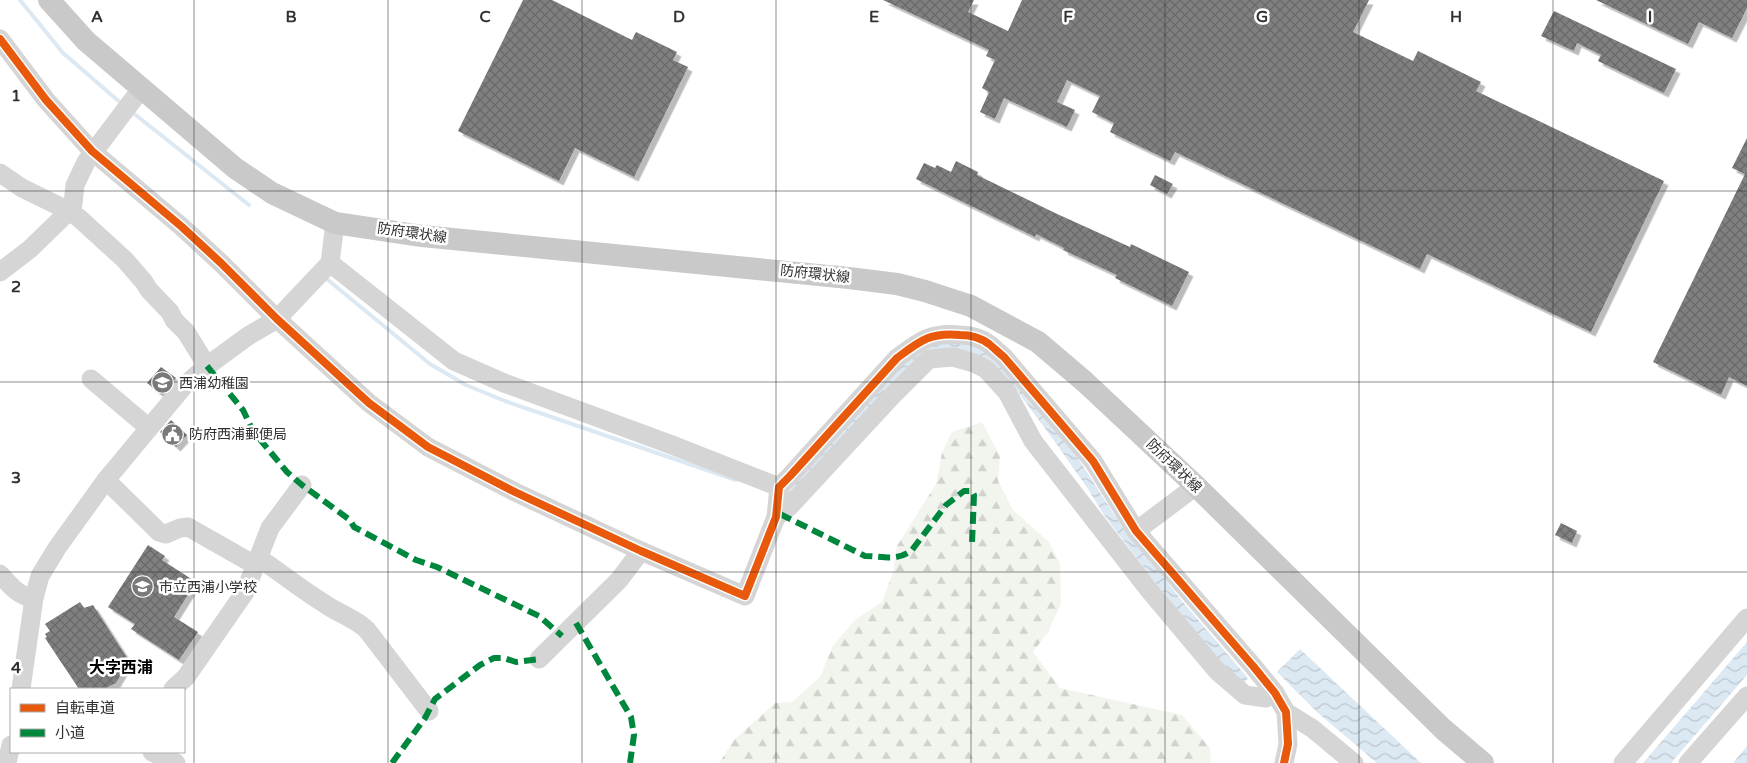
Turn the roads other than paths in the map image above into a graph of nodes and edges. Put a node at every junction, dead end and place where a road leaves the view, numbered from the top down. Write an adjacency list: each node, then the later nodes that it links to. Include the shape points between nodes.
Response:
1 (49, 0): 3 (main road, 防府環状線, via 86,41)
2 (0, 39): 4 (street, via 46,100)
3 (141, 89): 4 (street); 7 (main road, 防府環状線, via 235,168 272,193)
4 (92, 151): 6 (street, via 75,185); 10 (street, via 182,227)
5 (0, 174): 6 (street)
6 (69, 211): 9 (street, via 30,249); 11 (street, via 125,260 186,332)
7 (335, 222): 8 (street); 16 (main road, 防府環状線, via 422,236 849,278 925,291 971,306 1038,342)
8 (330, 263): 10 (street); 17 (street, via 454,361)
9 (0, 272)
10 (277, 319): 11 (street); 20 (street, via 369,403 428,447)
11 (207, 366): 13 (street, via 184,386)
12 (92, 379): 13 (street)
13 (149, 428): 14 (street)
14 (106, 480): 21 (street, via 159,532 166,534 188,527); 23 (street, via 57,548 40,576)
15 (302, 485): 21 (street, via 270,528)
16 (1196, 486): 19 (street); 38 (main road, 防府環状線, via 1444,729)
17 (778, 487): 18 (street); 19 (street, via 897,358 915,344 944,333 970,335 988,343 1004,357 1093,461)
18 (776, 517): 20 (street, via 746,596); 28 (street, via 929,359 953,357 974,363 986,369 1007,392 1034,441 1217,671 1246,695 1266,698)
19 (1136, 531): 28 (street)
20 (641, 551): 25 (street, via 619,580)
21 (257, 561): 27 (street, via 245,592 190,671); 30 (street, via 338,613 358,622)
22 (0, 574): 23 (street, via 26,598)
23 (34, 598): 26 (street)
24 (1747, 618): 39 (street)
25 (539, 659)
26 (21, 688)
27 (174, 688)
28 (1274, 693): 31 (street)
29 (1743, 708): 40 (street)
30 (429, 711)
31 (1286, 712): 36 (street, via 1288,744); 37 (street, via 1313,729)
32 (10, 750): 34 (street)
33 (154, 753): 35 (street)
34 (7, 763)
35 (176, 763)
36 (1284, 763)
37 (1354, 763)
38 (1483, 763)
39 (1623, 763)
40 (1688, 763)

